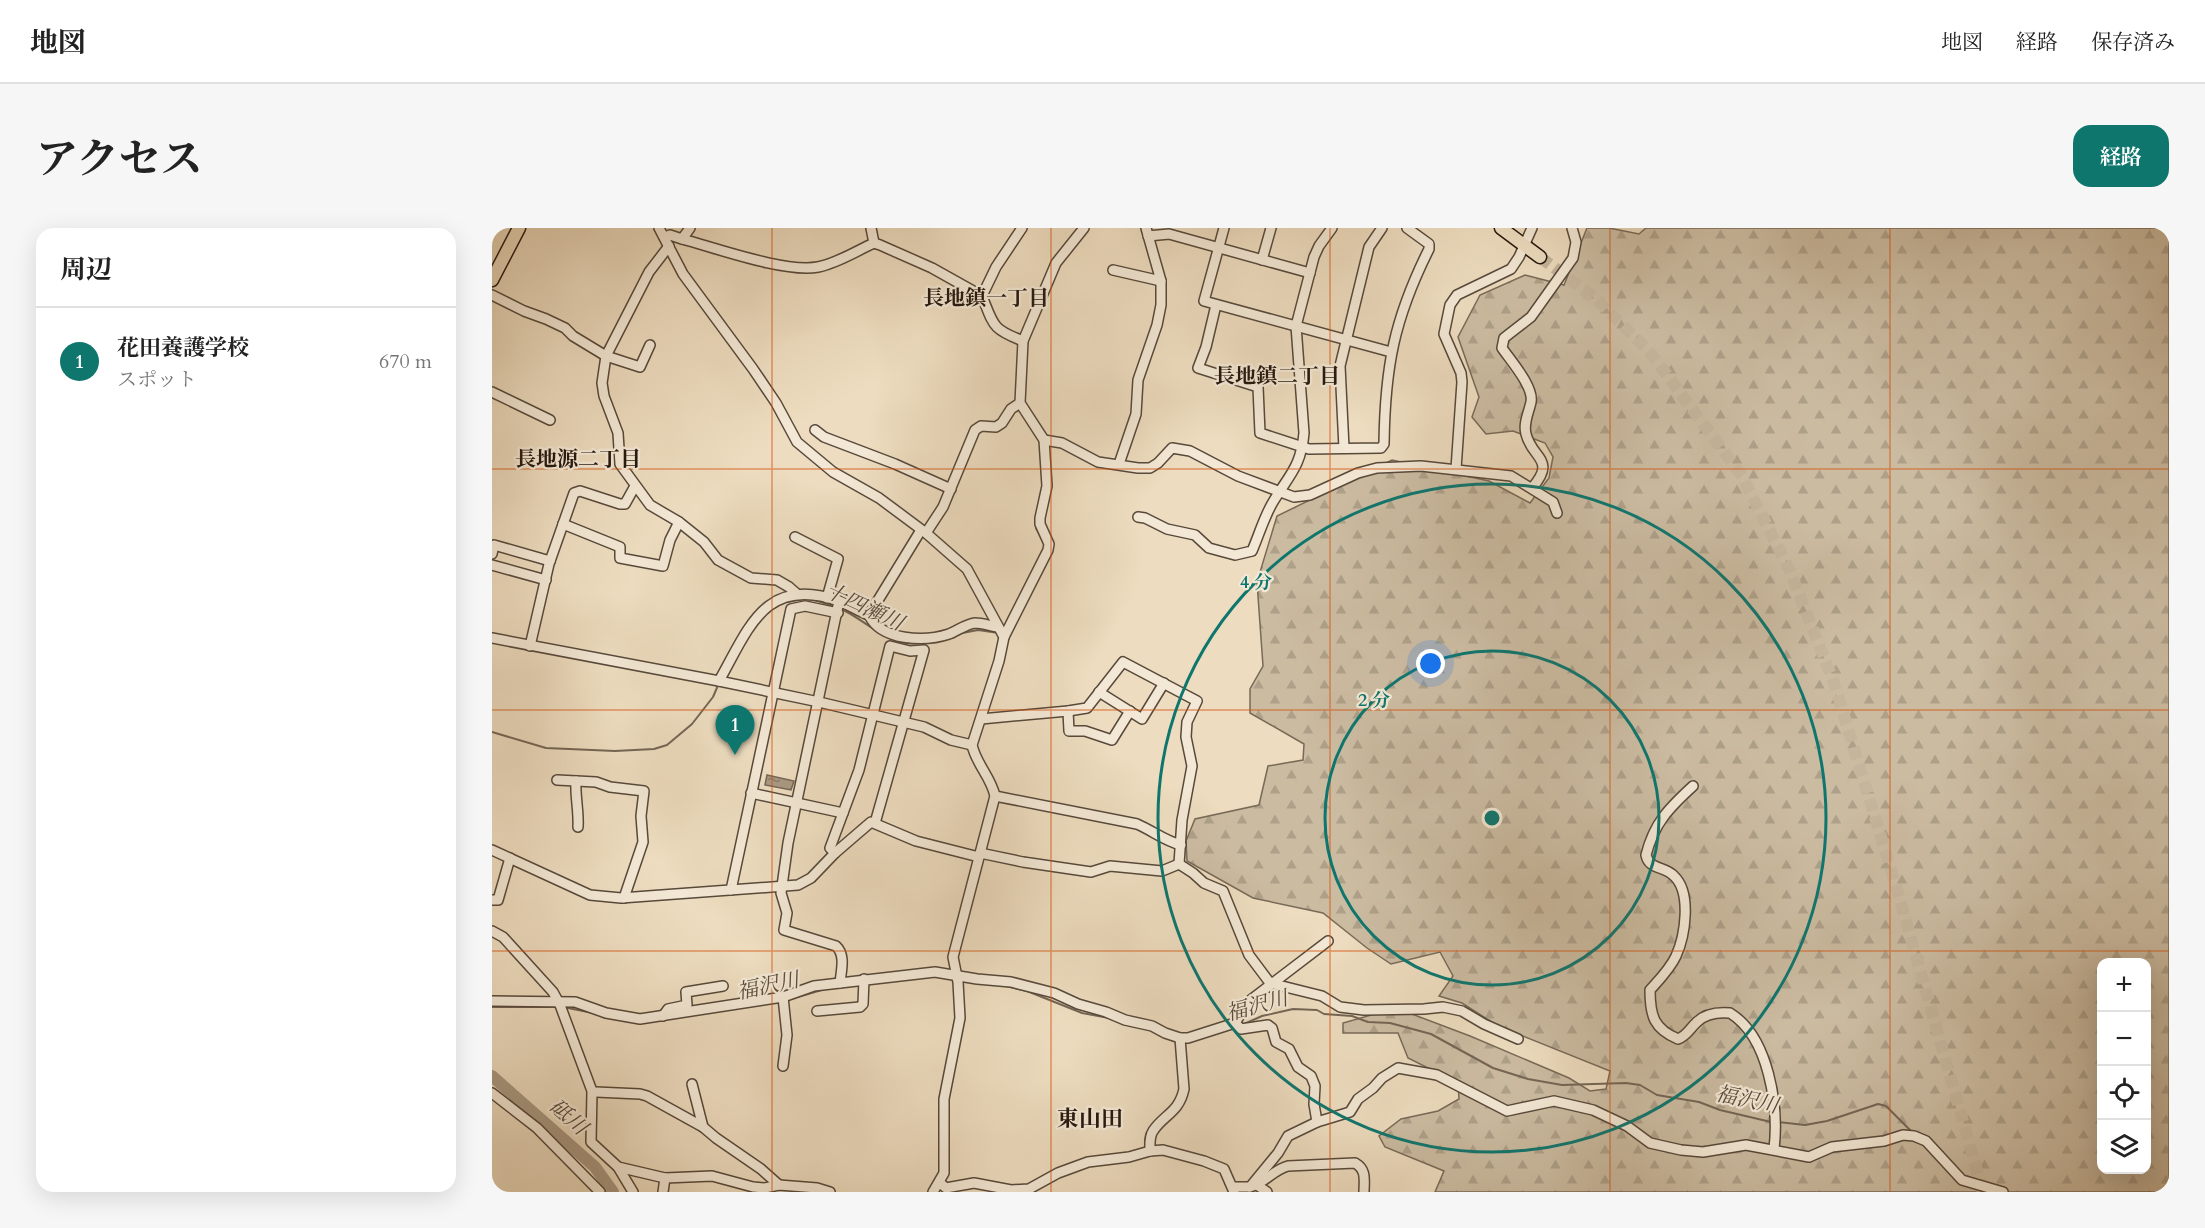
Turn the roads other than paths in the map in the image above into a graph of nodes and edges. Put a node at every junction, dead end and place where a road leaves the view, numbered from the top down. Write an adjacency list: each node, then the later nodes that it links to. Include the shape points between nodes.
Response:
1 (519, 228): 26 (highway)
2 (659, 228): 18 (street)
3 (690, 228): 17 (street)
4 (871, 228): 19 (street)
5 (1022, 228): 29 (street)
6 (1084, 228): 33 (street, via 1056,263)
7 (1224, 228): 21 (street)
8 (1271, 228): 23 (street)
9 (1332, 228): 25 (street, via 1319,246)
10 (1382, 228): 32 (street, via 1369,247)
11 (1407, 228): 35 (street, via 1429,244 1429,249 1405,302)
12 (1501, 228): 20 (highway)
13 (1532, 228): 20 (street)
14 (1572, 228): 47 (street, via 1576,242 1573,258 1531,317 1504,338 1502,348 1532,398 1526,436 1543,470)
15 (1147, 232): 16 (street); 27 (street)
16 (1183, 233): 21 (street)
17 (682, 239): 18 (street, via 670,235); 19 (street, via 796,267 817,267)
18 (667, 242): 36 (street); 54 (street, via 683,274 753,369 797,442 833,472 879,498)
19 (874, 243): 29 (street, via 932,268)
20 (1524, 245): 22 (highway); 45 (street, via 1510,269 1457,296 1450,305 1444,334 1462,382)
21 (1218, 248): 23 (street); 30 (street, via 1204,301)
22 (1540, 257)
23 (1262, 260): 25 (street)
24 (1113, 270): 27 (street)
25 (1310, 273): 31 (street)
26 (492, 280)
27 (1161, 280): 44 (street, via 1157,325 1138,380 1136,414)
28 (492, 294): 36 (street, via 565,328)
29 (982, 296): 33 (street, via 996,327)
30 (1216, 305): 31 (street); 42 (street, via 1198,368 1258,387 1260,433)
31 (1296, 326): 32 (street); 42 (street)
32 (1346, 340): 35 (street); 43 (street, via 1340,366)
33 (1023, 341): 38 (street)
34 (650, 345): 36 (street, via 640,367)
35 (1391, 352): 43 (street, via 1383,444 1381,448)
36 (606, 356): 46 (street, via 604,396 618,433 620,464)
37 (492, 392): 39 (street)
38 (1020, 403): 41 (street); 48 (street, via 996,427 981,426 975,430)
39 (550, 420)
40 (815, 430): 48 (street)
41 (1044, 440): 44 (street, via 1062,443 1098,462); 66 (street, via 1047,486 1040,524 1048,550)
42 (1302, 448): 43 (street); 49 (street)
43 (1344, 448)
44 (1119, 464): 49 (street, via 1150,468 1172,448 1190,451 1238,476)
45 (1456, 469): 47 (street, via 1511,476); 49 (street, via 1377,468 1310,495 1294,496)
46 (635, 486): 52 (street, via 650,505); 53 (street, via 625,504 580,490 574,494)
47 (1532, 488): 50 (street, via 1553,502)
48 (951, 489): 54 (street, via 943,507)
49 (1281, 491): 51 (street, via 1252,551 1240,555 1209,548 1195,535 1167,530)
50 (1557, 513)
51 (1138, 517)
52 (679, 522): 53 (street, via 663,566 620,558 620,547); 60 (street, via 704,542 718,560 751,578 777,580)
53 (563, 524): 57 (street)
54 (924, 531): 64 (street); 65 (street, via 967,569)
55 (795, 537): 61 (street, via 838,559)
56 (492, 554): 57 (street, via 494,545)
57 (550, 561): 59 (street)
58 (492, 565): 59 (street)
59 (546, 580): 69 (street)
60 (797, 594): 61 (street); 70 (street, via 774,601 762,610)
61 (827, 598): 62 (street)
62 (839, 601): 63 (street); 64 (street)
63 (838, 613): 72 (street, via 805,606 791,609); 74 (street)
64 (869, 615): 68 (street)
65 (998, 627): 66 (street); 68 (street, via 974,623 948,634)
66 (1004, 637): 78 (street)
67 (492, 638): 69 (street)
68 (891, 639): 77 (street); 79 (street, via 910,651 924,650)
69 (530, 646): 70 (street)
70 (718, 681): 72 (street)
71 (1164, 683): 73 (street, via 1123,662); 76 (street, via 1142,719); 90 (street, via 1197,700 1187,722 1192,766)
72 (773, 692): 74 (street); 84 (street)
73 (1099, 692): 75 (street, via 1087,708); 76 (street)
74 (819, 702): 77 (street); 86 (street)
75 (1068, 711): 76 (street, via 1069,731 1085,731 1112,740); 78 (street)
76 (1130, 711)
77 (872, 714): 79 (street); 87 (street, via 859,770)
78 (981, 718): 80 (street)
79 (904, 722): 80 (street); 88 (street)
80 (972, 745): 85 (street)
81 (557, 780): 82 (street)
82 (576, 781): 89 (street); 98 (street, via 644,791 640,816 643,842)
83 (1693, 786): 121 (street, via 1660,819 1646,855 1651,865 1674,875 1686,904 1677,954 1650,990 1652,1015 1663,1033 1678,1040 1707,1015 1730,1013 1743,1022 1755,1038 1774,1099)
84 (751, 793): 86 (street); 97 (street)
85 (996, 796): 90 (street, via 1137,824 1167,842); 93 (street)
86 (797, 804): 87 (street); 96 (street)
87 (843, 813): 92 (street, via 830,848)
88 (875, 823): 92 (street, via 871,822); 93 (street, via 916,841)
89 (578, 827)
90 (1181, 845): 95 (street)
91 (492, 850): 94 (street)
92 (835, 852): 96 (street, via 811,878 798,885)
93 (979, 855): 95 (street, via 1091,872 1110,866 1162,871); 102 (street, via 953,957)
94 (510, 858): 98 (street, via 590,895); 99 (street, via 498,900)
95 (1179, 864): 105 (street, via 1204,883 1223,891 1250,955)
96 (783, 886): 97 (street); 104 (street, via 781,893 787,913 784,930 840,949)
97 (731, 890): 98 (street)
98 (624, 898)
99 (492, 900)
100 (492, 931): 109 (street, via 503,937)
101 (1328, 941): 105 (street)
102 (956, 974): 103 (street, via 935,972); 113 (street, via 1054,993); 125 (street, via 960,1018 946,1081 945,1164)
103 (864, 979): 104 (street); 110 (street, via 860,1007)
104 (840, 983): 107 (street, via 814,986)
105 (1270, 983): 112 (street, via 1248,1002); 114 (street, via 1322,996 1340,1007 1364,1010 1443,1006 1462,1011)
106 (723, 986): 111 (street, via 686,992 687,1005 668,1009)
107 (783, 997): 111 (street); 115 (street, via 787,1035)
108 (492, 1001): 109 (street)
109 (560, 1005): 111 (street, via 575,1002 640,1019); 123 (street, via 592,1091 591,1142)
110 (817, 1011)
111 (663, 1016)
112 (1235, 1023): 113 (street); 119 (street, via 1241,1029 1268,1025 1276,1042 1289,1048 1298,1067 1311,1076 1315,1086)
113 (1180, 1038): 122 (street, via 1183,1096 1153,1131)
114 (1518, 1039)
115 (783, 1066)
116 (692, 1084): 120 (street)
117 (596, 1092): 120 (street, via 640,1094)
118 (492, 1093): 130 (street, via 537,1128)
119 (1317, 1122): 121 (street, via 1350,1112 1358,1099 1398,1068 1437,1075 1507,1111 1554,1101 1593,1110 1627,1126 1650,1143 1681,1150); 127 (street, via 1288,1136)
120 (703, 1127): 126 (street)
121 (1774, 1146): 137 (street, via 1809,1156 1832,1147 1914,1136 1926,1142 1962,1180)
122 (1150, 1150): 128 (street, via 1204,1161 1224,1170); 129 (street, via 1088,1162 1029,1189)
123 (618, 1167): 124 (street); 131 (street)
124 (665, 1178): 126 (street, via 712,1176 753,1187); 132 (street)
125 (940, 1183): 129 (street, via 946,1188 974,1182); 134 (street)
126 (779, 1185): 133 (street)
127 (1253, 1186): 128 (street); 135 (street); 136 (street, via 1288,1166 1355,1163 1364,1172)
128 (1234, 1189)
129 (1003, 1190)
130 (600, 1192)
131 (633, 1192)
132 (663, 1192)
133 (830, 1192)
134 (933, 1192)
135 (1267, 1192)
136 (1364, 1192)
137 (2003, 1192)

